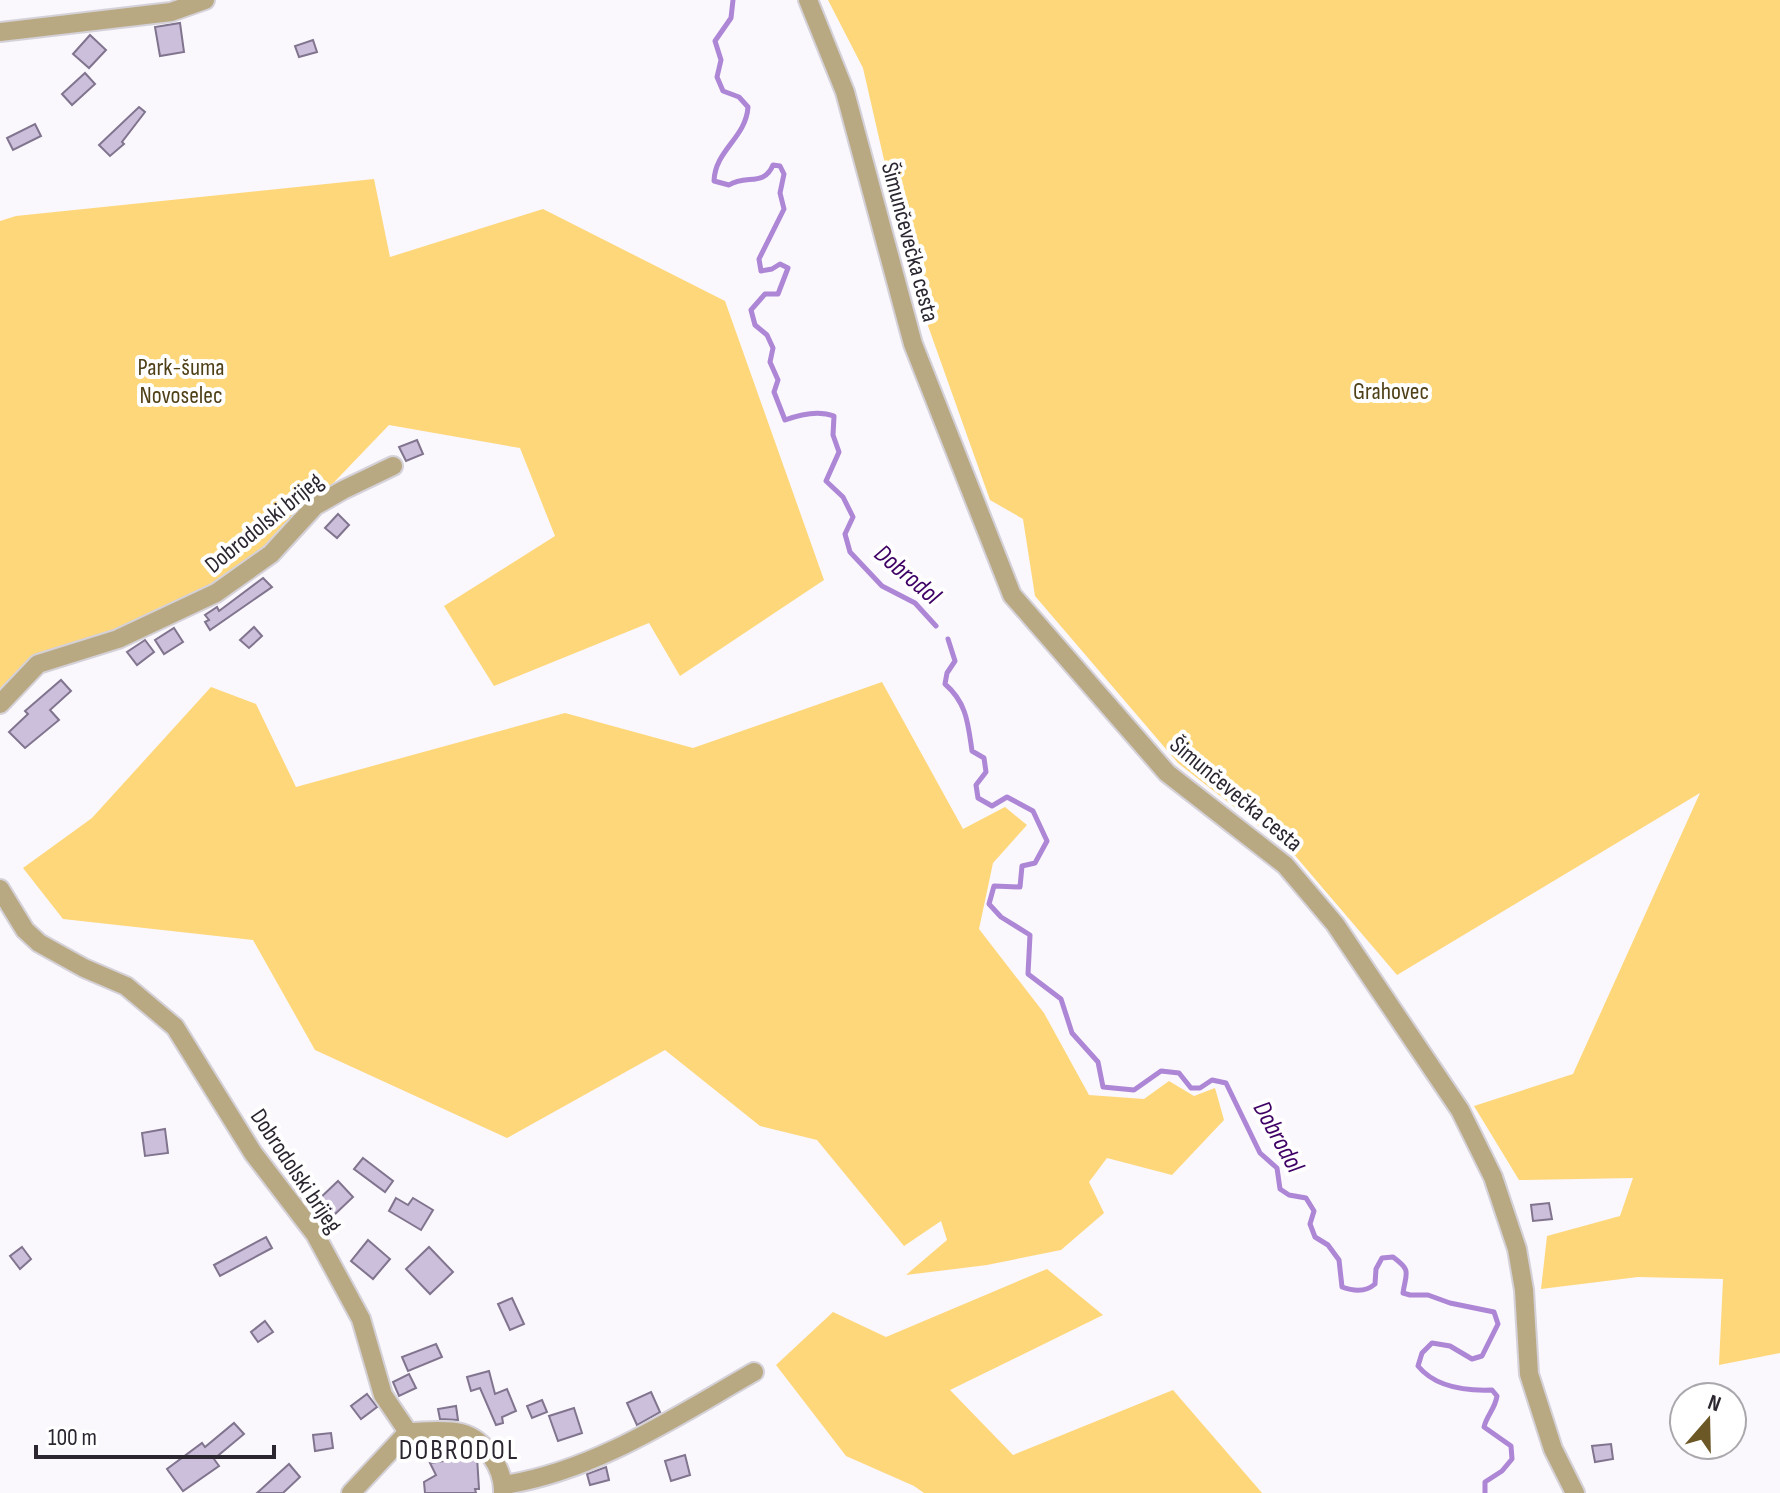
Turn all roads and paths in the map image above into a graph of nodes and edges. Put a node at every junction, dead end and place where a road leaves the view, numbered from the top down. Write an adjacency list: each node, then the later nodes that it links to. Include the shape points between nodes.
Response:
1 (205, 0): 3 (street, via 171,12)
2 (808, 0): 11 (street, Šimunčevečka cesta, via 845,92 913,344 1012,595 1167,773 1285,865 1335,924 1460,1110 1493,1177 1517,1249 1529,1374 1553,1449)
3 (0, 32)
4 (393, 466): 5 (street, Dobrodolski brijeg, via 315,506 271,554 216,593 118,639 38,664)
5 (0, 704)
6 (0, 889): 8 (street, Dobrodolski brijeg, via 39,943 126,986 175,1027 253,1153 315,1234 361,1319 383,1395)
7 (754, 1372): 9 (street, via 616,1449)
8 (408, 1432): 9 (street, via 460,1432 471,1437 499,1468); 10 (street)
9 (503, 1489)
10 (351, 1493)
11 (1575, 1493)

